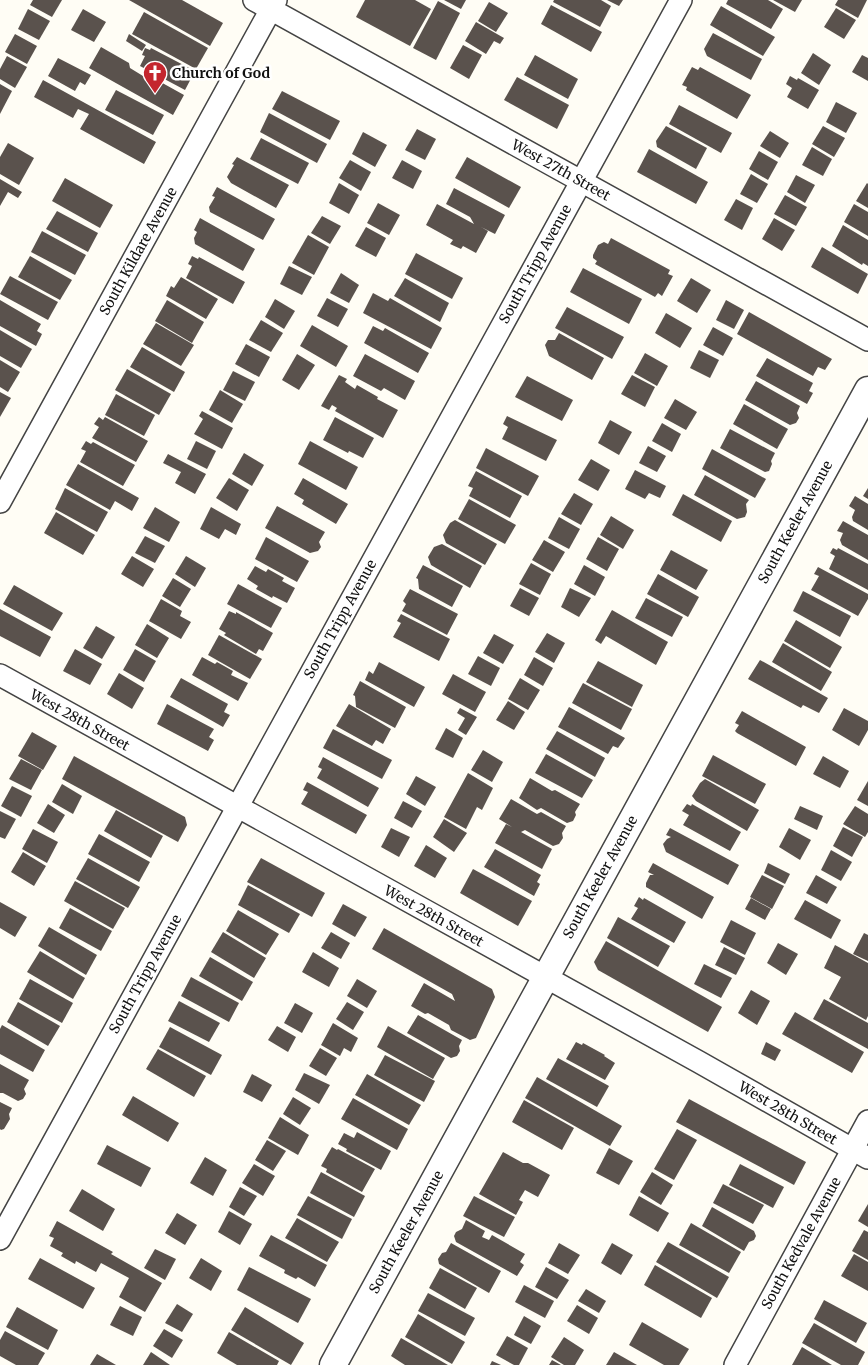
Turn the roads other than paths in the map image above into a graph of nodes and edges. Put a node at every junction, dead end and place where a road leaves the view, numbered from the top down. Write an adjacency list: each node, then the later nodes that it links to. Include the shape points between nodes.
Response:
1 (680, 0): 3 (street, South Tripp Avenue)
2 (267, 3): 3 (street, West 27th Street); 6 (street, South Kildare Avenue)
3 (581, 181): 4 (street, West 27th Street); 8 (street, South Tripp Avenue)
4 (868, 340)
5 (868, 390): 9 (street, South Keeler Avenue)
6 (0, 502)
7 (0, 675): 8 (street, West 28th Street)
8 (237, 806): 9 (street, West 28th Street); 12 (street, South Tripp Avenue)
9 (545, 978): 11 (street, West 28th Street); 13 (street, South Keeler Avenue)
10 (868, 1121): 11 (street, South Kedvale Avenue)
11 (860, 1153): 14 (street, South Kedvale Avenue)
12 (0, 1239)
13 (333, 1365)
14 (735, 1365)

